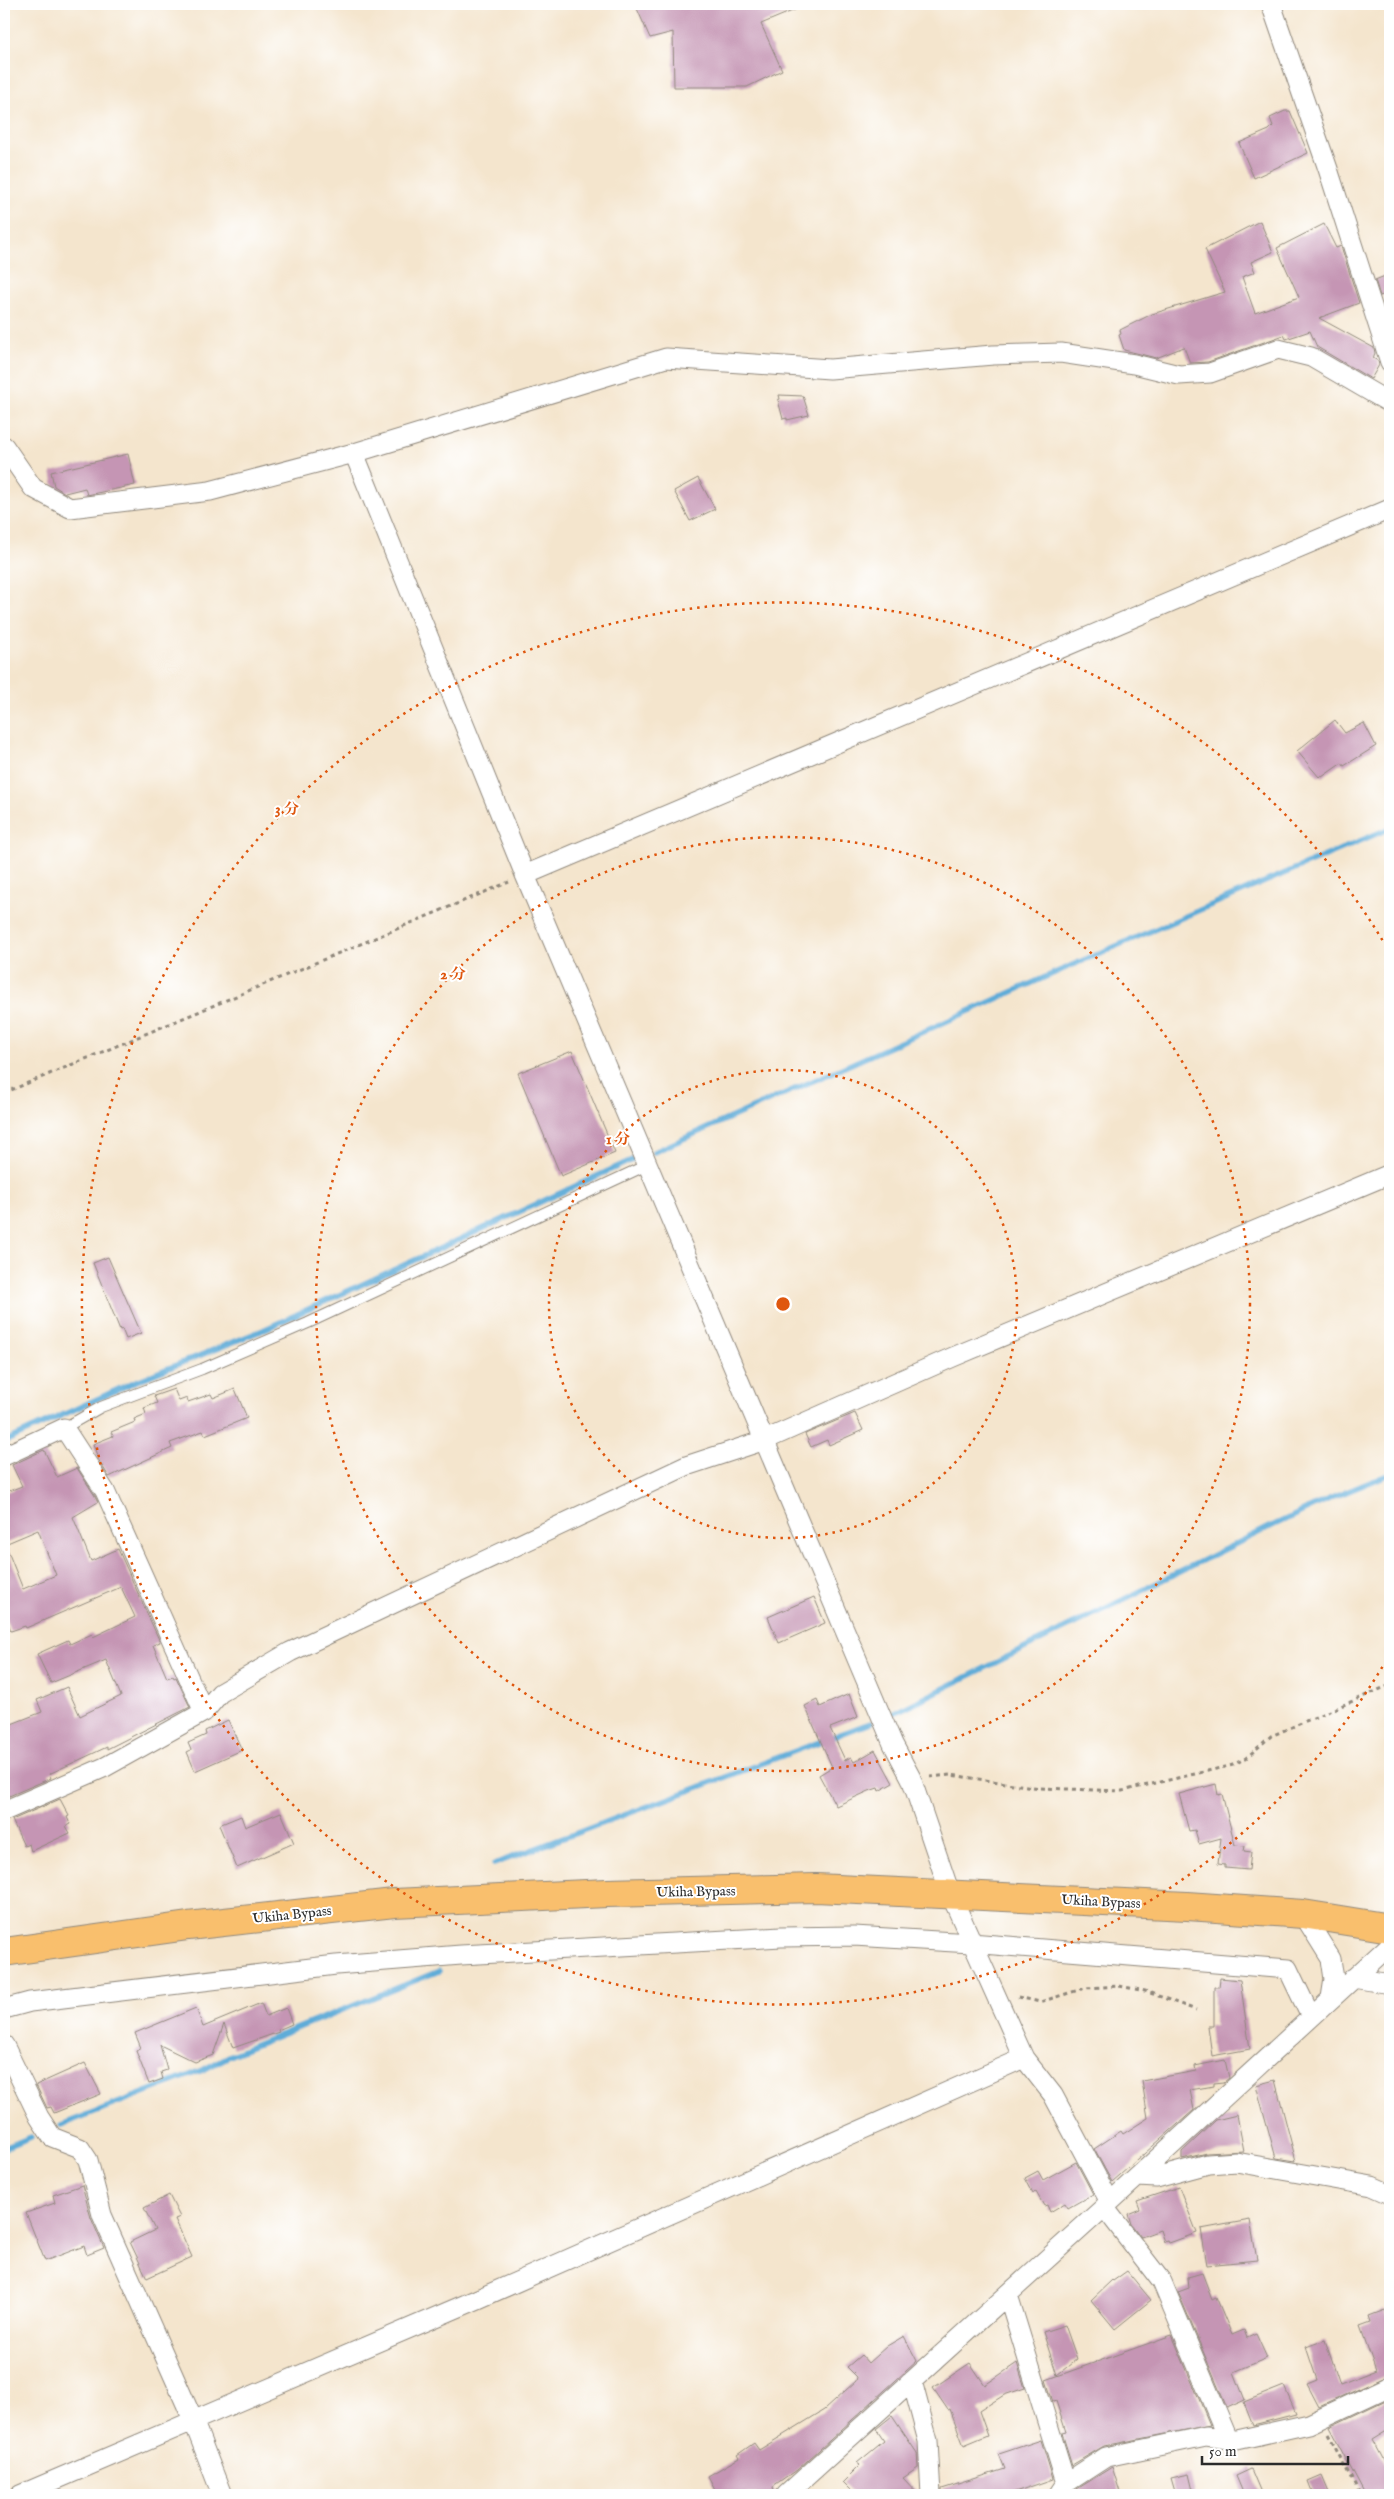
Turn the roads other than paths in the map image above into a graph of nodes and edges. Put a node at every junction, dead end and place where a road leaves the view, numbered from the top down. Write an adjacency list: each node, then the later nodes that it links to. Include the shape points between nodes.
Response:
1 (1271, 4): 2 (street)
2 (1390, 362)
3 (1390, 403): 5 (street, via 1311,356 1278,349 1210,373 1179,376 1134,364 1061,353 993,355 830,370 666,358)
4 (4, 446): 5 (street, via 33,488 70,508 210,491)
5 (354, 453): 7 (street)
6 (1390, 509): 7 (street)
7 (525, 874): 8 (street)
8 (647, 1165): 10 (lane, via 308,1323 202,1369 101,1407); 11 (street)
9 (1390, 1174): 11 (street)
10 (64, 1428): 12 (street); 13 (street, via 105,1490)
11 (765, 1440): 13 (street, via 686,1466 290,1652 220,1693); 15 (street, via 893,1744 912,1778)
12 (4, 1456)
13 (204, 1712): 14 (street, via 105,1767)
14 (4, 1811)
15 (950, 1893): 16 (highway, Ukiha Bypass); 18 (street); 20 (highway, Ukiha Bypass, via 806,1888 394,1903 188,1926)
16 (1303, 1914): 17 (highway, Ukiha Bypass); 23 (street, via 1330,1959 1334,1979)
17 (1390, 1928)
18 (971, 1943): 24 (street, via 854,1936 781,1937 461,1955 326,1966 30,2002); 25 (street, via 1288,1969); 27 (street)
19 (1390, 1945): 21 (street)
20 (4, 1952)
21 (1353, 1978): 22 (street); 23 (street)
22 (1390, 1984)
23 (1331, 1998): 25 (street)
24 (4, 2009)
25 (1311, 2017): 28 (street)
26 (4, 2045): 34 (street, via 52,2137 80,2148 88,2160 102,2215)
27 (1024, 2058): 30 (street, via 1053,2095); 34 (street, via 478,2299)
28 (1138, 2177): 29 (street, via 1156,2178 1208,2164 1236,2162 1372,2186); 30 (street)
29 (1390, 2194)
30 (1107, 2205): 31 (street); 35 (street, via 1162,2282)
31 (1008, 2295): 32 (street); 36 (street)
32 (912, 2381): 39 (street); 40 (street, via 928,2441)
33 (1390, 2386): 35 (street, via 1308,2424 1237,2440)
34 (193, 2420): 37 (street); 38 (street)
35 (1228, 2439): 36 (street, via 1206,2436 1106,2457)
36 (1062, 2489)
37 (20, 2495)
38 (222, 2495)
39 (786, 2495)
40 (931, 2495)

